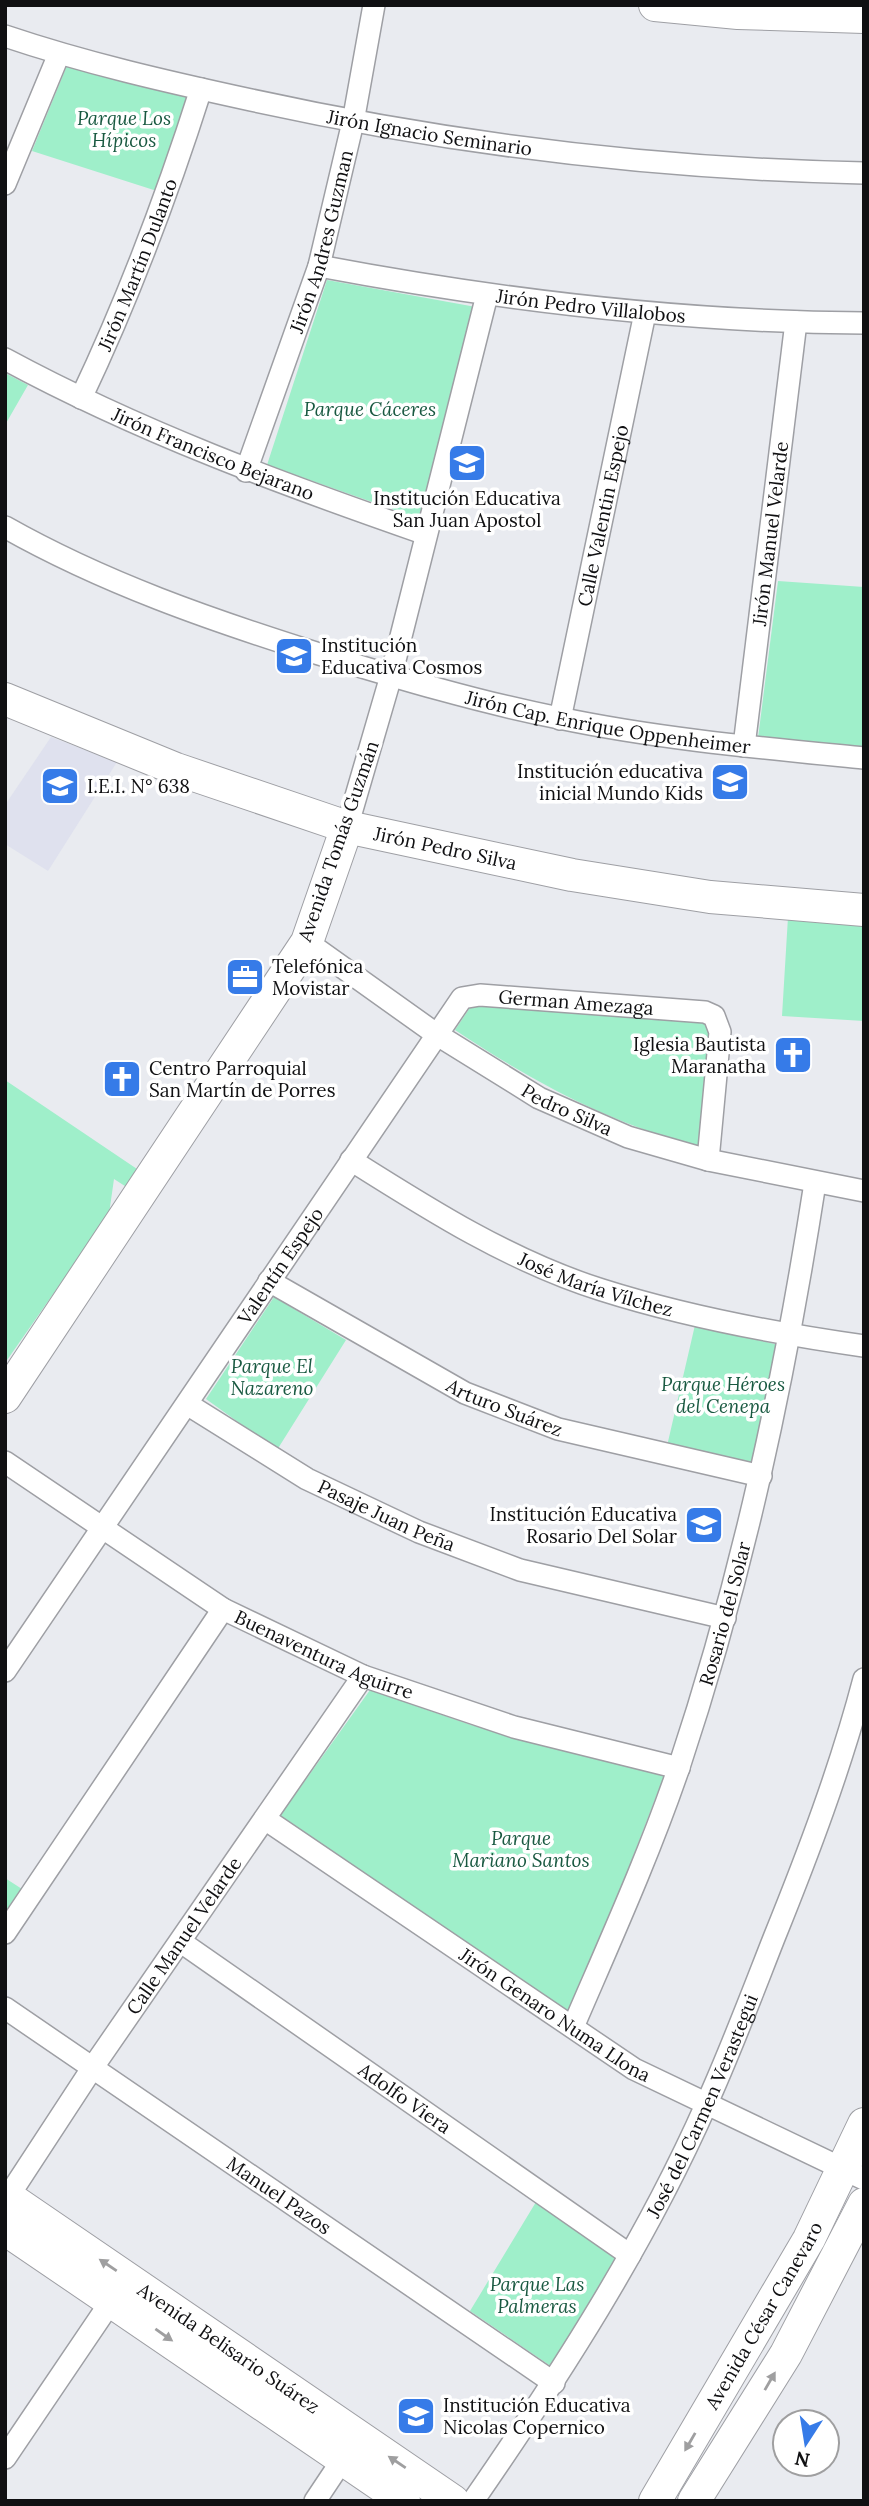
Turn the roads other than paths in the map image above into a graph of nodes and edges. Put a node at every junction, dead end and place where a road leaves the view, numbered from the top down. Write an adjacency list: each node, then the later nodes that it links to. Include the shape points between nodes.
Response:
1 (374, 5): 7 (street, Jirón Andres Guzman)
2 (654, 5): 3 (street)
3 (864, 17)
4 (5, 36): 5 (street, Jirón Ignacio Seminario)
5 (59, 54): 6 (street, Jirón Ignacio Seminario); 9 (street)
6 (201, 89): 7 (street, Jirón Ignacio Seminario); 16 (street, Jirón Martín Dulanto, via 142,263)
7 (353, 122): 8 (street, Jirón Ignacio Seminario, via 604,158 740,171); 10 (street, Jirón Andres Guzman)
8 (864, 173)
9 (5, 184)
10 (319, 266): 11 (street, Jirón Pedro Villalobos); 17 (street, Jirón Andres Guzman)
11 (487, 295): 12 (street, Jirón Pedro Villalobos); 19 (street, Avenida Tomás Guzmán)
12 (645, 313): 13 (street, Jirón Pedro Villalobos); 22 (street, Calle Valentin Espejo)
13 (796, 322): 14 (street, Jirón Pedro Villalobos); 23 (street, Jirón Manuel Velarde)
14 (864, 323)
15 (5, 359): 16 (street, Jirón Francisco Bejarano)
16 (81, 398): 17 (street, Jirón Francisco Bejarano)
17 (246, 471): 19 (street, Jirón Francisco Bejarano)
18 (5, 527): 20 (street, Jirón Cap. Enrique Oppenheimer, via 118,583 230,626)
19 (426, 534): 20 (street, Avenida Tomás Guzmán)
20 (391, 676): 22 (street, Jirón Cap. Enrique Oppenheimer); 25 (street, Avenida Tomás Guzmán)
21 (5, 699): 25 (street, Jirón Pedro Silva, via 176,769)
22 (560, 719): 23 (street, Jirón Cap. Enrique Oppenheimer)
23 (744, 746): 24 (street, Jirón Cap. Enrique Oppenheimer)
24 (864, 758)
25 (347, 827): 26 (street, Jirón Pedro Silva, via 572,874 710,897); 27 (street, Avenida Tomás Guzmán)
26 (864, 910)
27 (307, 942): 28 (street, Pedro Silva); 36 (street, Avenida Tomás Guzmán)
28 (436, 1034): 29 (street, Valentín Espejo); 30 (street, Pedro Silva, via 540,1098 628,1137); 30 (street, German Amezaga, via 462,998 470,995 714,1016 720,1032)
29 (351, 1160): 33 (street, Valentín Espejo); 34 (street, José María Vílchez, via 452,1224 590,1286)
30 (708, 1160): 31 (street, Pedro Silva)
31 (815, 1183): 32 (street, Pedro Silva); 34 (street, Rosario del Solar)
32 (864, 1191)
33 (269, 1281): 37 (street, Valentín Espejo); 39 (street, Arturo Suárez, via 465,1393 558,1429)
34 (792, 1336): 35 (street, José María Vílchez); 39 (street, Rosario del Solar)
35 (864, 1346)
36 (5, 1397)
37 (187, 1405): 40 (street, Valentín Espejo); 42 (street, Pasaje Juan Peña, via 307,1479 419,1532 520,1570)
38 (5, 1462): 40 (street, Buenaventura Aguirre)
39 (761, 1476): 42 (street, Rosario del Solar)
40 (102, 1528): 41 (street, Buenaventura Aguirre); 43 (street, Valentín Espejo)
41 (223, 1609): 44 (street, Buenaventura Aguirre); 48 (street)
42 (725, 1618): 46 (street, Rosario del Solar)
43 (5, 1671)
44 (363, 1676): 46 (street, Buenaventura Aguirre, via 514,1727); 47 (street, Calle Manuel Velarde)
45 (864, 1679): 53 (street, José del Carmen Verastegui, via 791,1897)
46 (679, 1768): 51 (street, Rosario del Solar)
47 (265, 1819): 49 (street, Calle Manuel Velarde); 51 (street, Jirón Genaro Numa Llona)
48 (5, 1933)
49 (181, 1942): 52 (street, Calle Manuel Velarde); 59 (street, Adolfo Viera)
50 (5, 2008): 52 (street, Manuel Pazos)
51 (573, 2027): 53 (street, Jirón Genaro Numa Llona, via 634,2070)
52 (93, 2067): 56 (street, Calle Manuel Velarde); 61 (street, Manuel Pazos)
53 (706, 2105): 55 (street, Jirón Genaro Numa Llona); 59 (street, José del Carmen Verastegui)
54 (864, 2124): 55 (street, Avenida César Canevaro)
55 (854, 2174): 68 (street, Avenida César Canevaro, one-way to 68, via 809,2239)
56 (7, 2196): 66 (street, Avenida Belisario Suárez, one-way to 56)
57 (864, 2204): 69 (street, Avenida César Canevaro, one-way to 57, via 786,2354)
58 (5, 2229): 60 (street, Avenida Belisario Suárez)
59 (630, 2255): 61 (street, José del Carmen Verastegui)
60 (112, 2300): 62 (street); 63 (street, Avenida Belisario Suárez, one-way to 63)
61 (554, 2383): 67 (street, José del Carmen Verastegui)
62 (5, 2458)
63 (343, 2459): 64 (street); 65 (street, Avenida Belisario Suárez)
64 (315, 2501)
65 (404, 2501)
66 (453, 2501)
67 (473, 2501)
68 (655, 2501)
69 (694, 2501)

